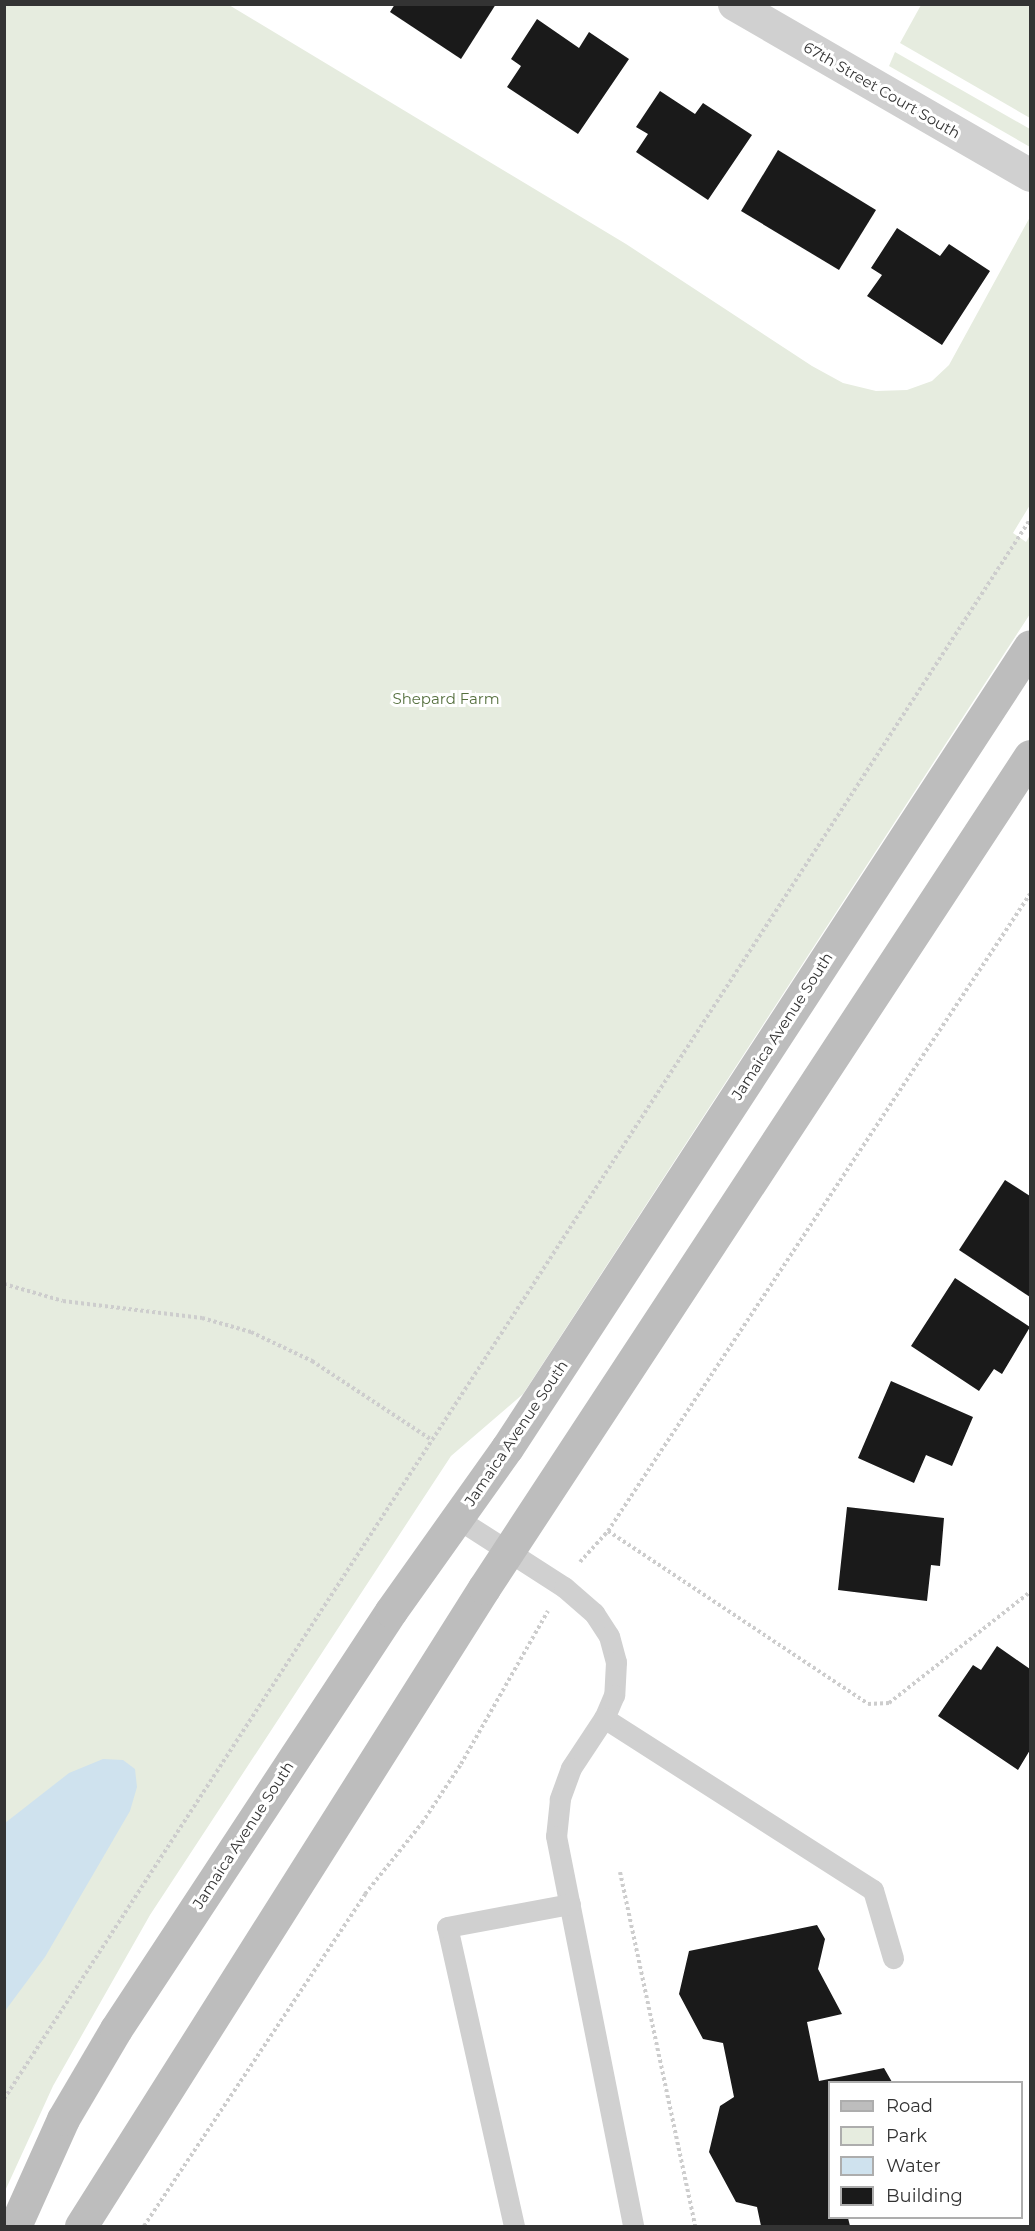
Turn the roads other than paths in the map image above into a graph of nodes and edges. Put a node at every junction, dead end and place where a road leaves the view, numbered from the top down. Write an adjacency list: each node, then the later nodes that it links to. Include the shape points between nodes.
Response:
1 (734, 4): 2 (street, 67th Street Court South)
2 (1030, 175)
3 (1030, 646): 5 (street, Jamaica Avenue South)
4 (1030, 756): 6 (street)
5 (458, 1519): 6 (lane); 10 (street, Jamaica Avenue South, via 384,1620 104,2047 63,2119)
6 (508, 1552): 7 (lane, via 564,1587 594,1613 614,1650 616,1683); 11 (street)
7 (604, 1718): 8 (lane, via 571,1768 560,1799 556,1836); 9 (lane, via 873,1890)
8 (570, 1904): 12 (lane, via 447,1927); 13 (lane)
9 (893, 1958)
10 (15, 2226)
11 (81, 2226)
12 (514, 2226)
13 (633, 2226)

